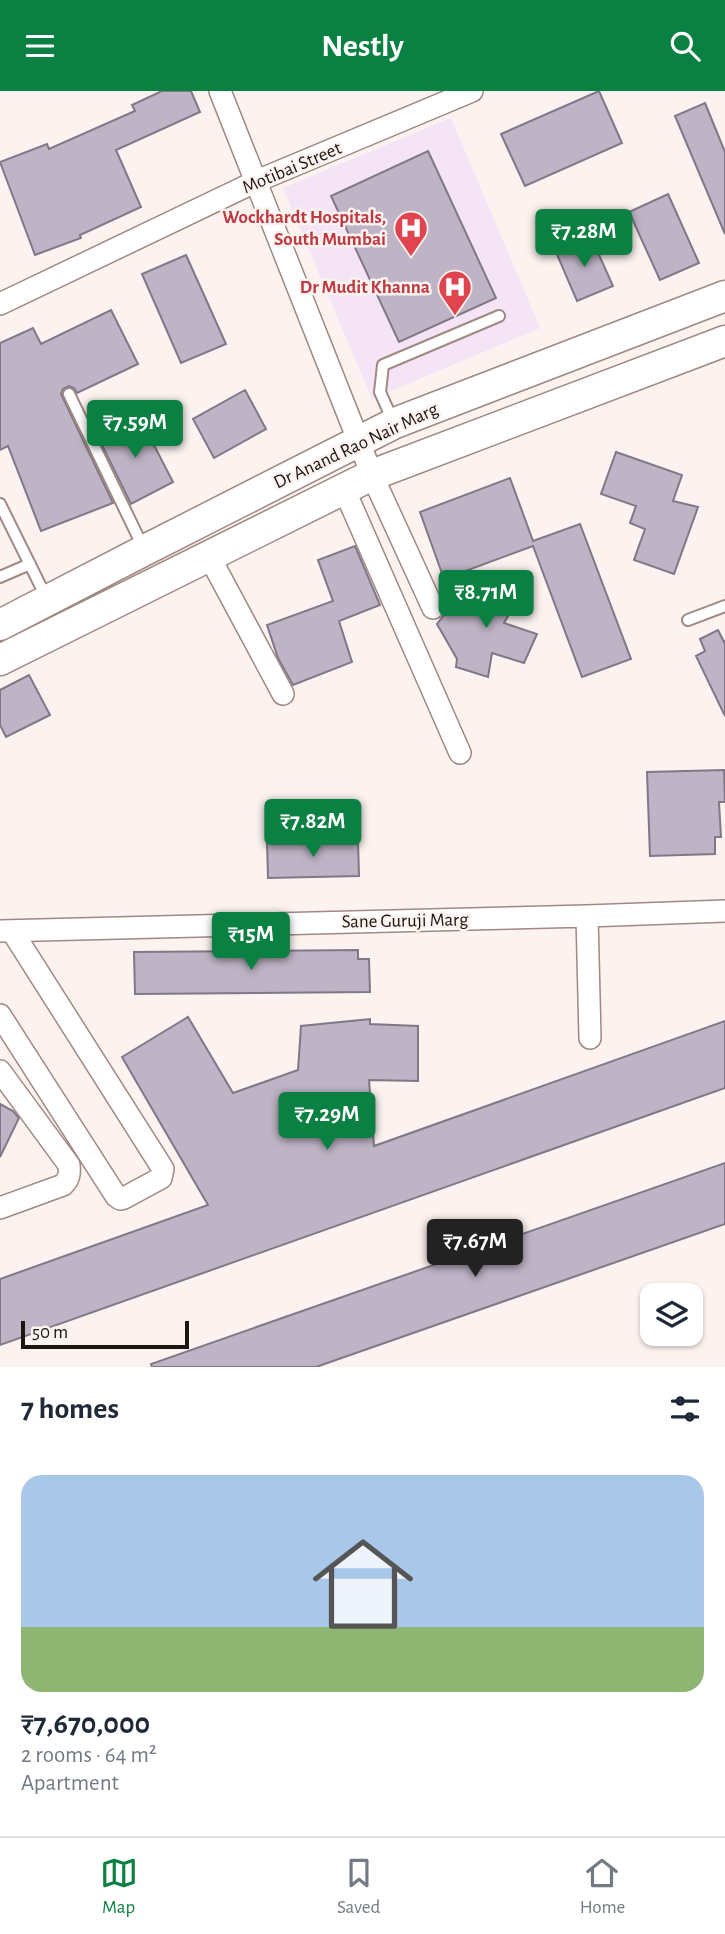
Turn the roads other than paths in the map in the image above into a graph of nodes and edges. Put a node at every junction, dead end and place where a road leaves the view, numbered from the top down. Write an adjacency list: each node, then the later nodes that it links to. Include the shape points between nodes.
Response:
1 (220, 91): 3 (street)
2 (472, 91): 3 (street, Motibai Street)
3 (257, 181): 5 (street, Motibai Street); 10 (street)
4 (725, 296): 9 (main road, Dr Anand Rao Nair Marg)
5 (0, 305)
6 (499, 316): 9 (lane, via 383,365 380,392)
7 (725, 341): 11 (main road, Dr Anand Rao Nair Marg)
8 (69, 394): 14 (lane)
9 (395, 423): 10 (main road, Dr Anand Rao Nair Marg)
10 (360, 442): 11 (street); 14 (main road, Dr Anand Rao Nair Marg)
11 (372, 475): 12 (main road, Dr Anand Rao Nair Marg); 20 (street)
12 (344, 489): 15 (main road, Dr Anand Rao Nair Marg); 25 (street)
13 (0, 504): 16 (lane)
14 (145, 550): 18 (main road, Dr Anand Rao Nair Marg)
15 (209, 556): 23 (main road, Dr Anand Rao Nair Marg); 24 (street)
16 (30, 564): 17 (lane); 18 (lane)
17 (0, 577)
18 (47, 601): 22 (main road, Dr Anand Rao Nair Marg)
19 (725, 606): 21 (lane)
20 (433, 608)
21 (688, 620)
22 (0, 625)
23 (0, 660)
24 (284, 694)
25 (460, 753)
26 (725, 911): 27 (street, Sane Guruji Marg)
27 (587, 916): 28 (street, Sane Guruji Marg); 30 (street)
28 (6, 931): 29 (street, via 163,1169 161,1178 124,1198 116,1196)
29 (0, 1015)
30 (590, 1038)
31 (0, 1071): 32 (street, via 69,1165 70,1173 63,1185)
32 (0, 1208)

